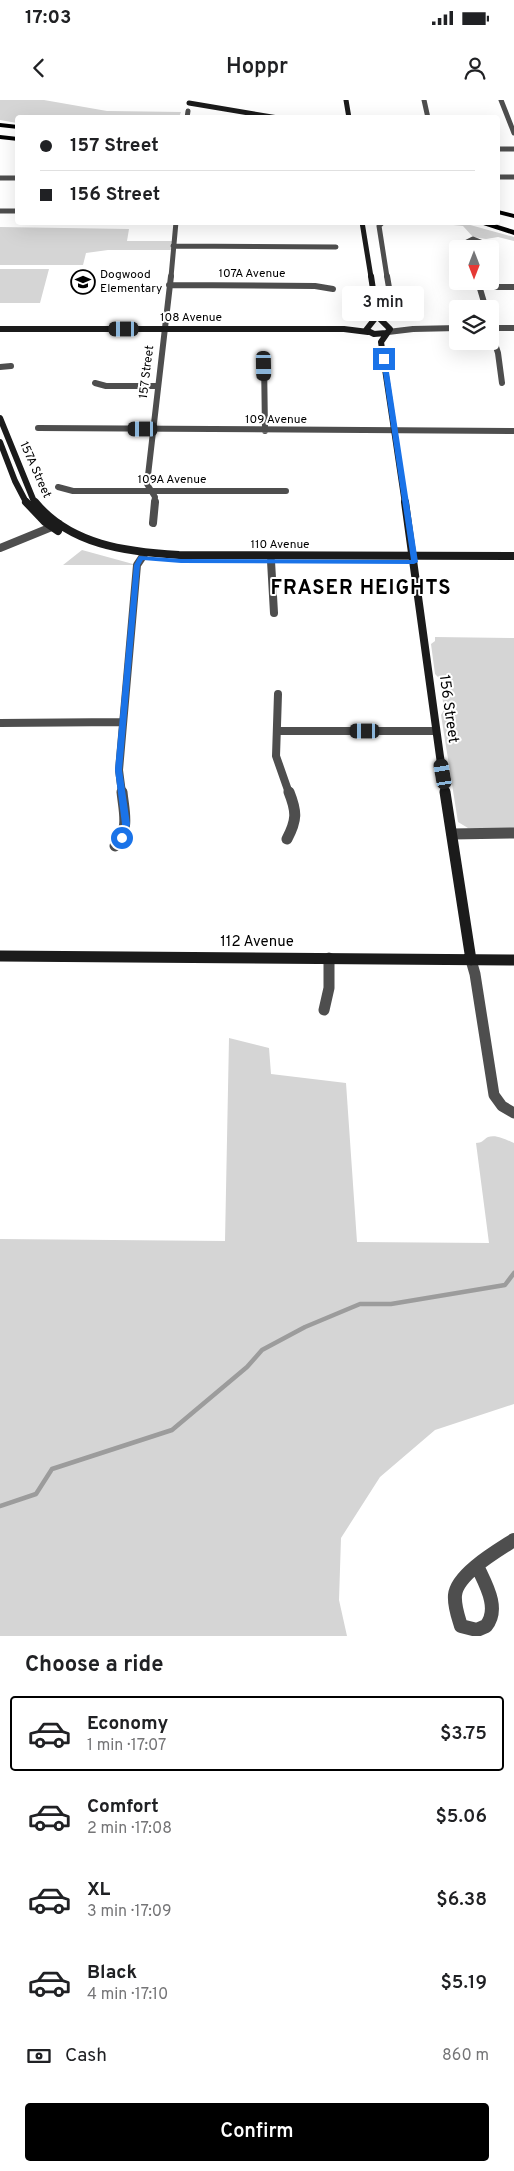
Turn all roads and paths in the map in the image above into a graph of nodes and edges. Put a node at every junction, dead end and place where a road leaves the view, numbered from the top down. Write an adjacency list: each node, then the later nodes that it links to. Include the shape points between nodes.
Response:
1 (346, 100): 9 (street)
2 (424, 100): 10 (street)
3 (501, 100): 15 (street)
4 (189, 102): 5 (street); 6 (street)
5 (188, 111): 6 (street); 7 (street)
6 (253, 114): 8 (street)
7 (187, 115)
8 (259, 115)
9 (348, 115)
10 (427, 115)
11 (0, 125): 12 (highway)
12 (15, 127)
13 (0, 129): 14 (highway)
14 (15, 132)
15 (514, 133)
16 (0, 137): 17 (highway)
17 (15, 139)
18 (500, 149): 19 (street)
19 (514, 149)
20 (500, 177): 21 (street)
21 (514, 177)
22 (0, 178): 23 (street)
23 (15, 178)
24 (0, 211): 25 (street)
25 (15, 211)
26 (500, 212): 27 (highway)
27 (514, 216)
28 (500, 221): 33 (highway)
29 (176, 225): 35 (street, 157 Street)
30 (362, 225): 42 (street)
31 (380, 225): 41 (street, via 392,305)
32 (488, 225): 34 (highway)
33 (514, 225)
34 (514, 233)
35 (173, 246): 36 (street); 37 (street, 157 Street)
36 (336, 247)
37 (169, 285): 40 (street, 107A Avenue, via 314,286); 47 (street, 157 Street)
38 (499, 286): 39 (street)
39 (514, 287)
40 (334, 289)
41 (398, 311)
42 (377, 316): 48 (street); 49 (street)
43 (449, 328): 49 (street)
44 (499, 328): 45 (street)
45 (514, 328)
46 (0, 329): 47 (street, 108 Avenue)
47 (167, 329): 48 (street, 108 Avenue); 57 (street, 157 Street)
48 (370, 329): 49 (street); 49 (street); 50 (street)
49 (387, 329): 50 (street)
50 (381, 342): 63 (street, 156 Street)
51 (497, 350): 56 (street)
52 (264, 359): 61 (street)
53 (11, 366): 54 (street)
54 (0, 367)
55 (94, 383): 57 (street)
56 (502, 383)
57 (157, 386): 60 (street, 157 Street)
58 (0, 418): 69 (street, 157A Street, via 35,503)
59 (38, 428): 60 (street, 109 Avenue)
60 (153, 429): 61 (street, 109 Avenue); 66 (street, 157 Street)
61 (265, 431): 63 (street, 109 Avenue)
62 (514, 431): 63 (street, 109 Avenue)
63 (395, 432): 74 (street, 156 Street)
64 (0, 442): 69 (street, 157A Street, via 27,506)
65 (58, 487): 66 (street, 109A Avenue)
66 (149, 491): 67 (street, 109A Avenue); 68 (street, 157 Street, via 155,497)
67 (286, 491)
68 (153, 523)
69 (56, 526): 70 (street); 71 (street, 110 Avenue, via 92,547)
70 (0, 548)
71 (143, 555): 72 (street, 110 Avenue); 75 (street, 110 Avenue, via 171,560); 79 (street, via 137,565)
72 (328, 556): 74 (street, 110 Avenue); 75 (street)
73 (514, 556): 74 (street, 110 Avenue)
74 (414, 559): 75 (street, 110 Avenue); 76 (street, 110 Avenue); 82 (street, 156 Street)
75 (271, 562): 77 (street)
76 (514, 562)
77 (274, 614)
78 (278, 694): 81 (street)
79 (122, 722): 80 (street); 86 (street, via 118,770 126,824 122,838)
80 (0, 723)
81 (278, 730): 82 (street); 85 (street, via 275,743 277,763 295,806 294,823)
82 (436, 731): 84 (street, 156 Street)
83 (514, 833): 84 (street)
84 (452, 834): 89 (street, 156 Street)
85 (286, 839)
86 (115, 846)
87 (0, 956): 88 (street, 112 Avenue)
88 (329, 958): 89 (street, 112 Avenue); 91 (street, via 330,988)
89 (470, 960): 90 (street, 112 Avenue); 92 (street, 156 Street, via 494,1096)
90 (514, 960)
91 (324, 1010)
92 (514, 1113)
93 (514, 1540): 94 (street)
94 (478, 1568)

